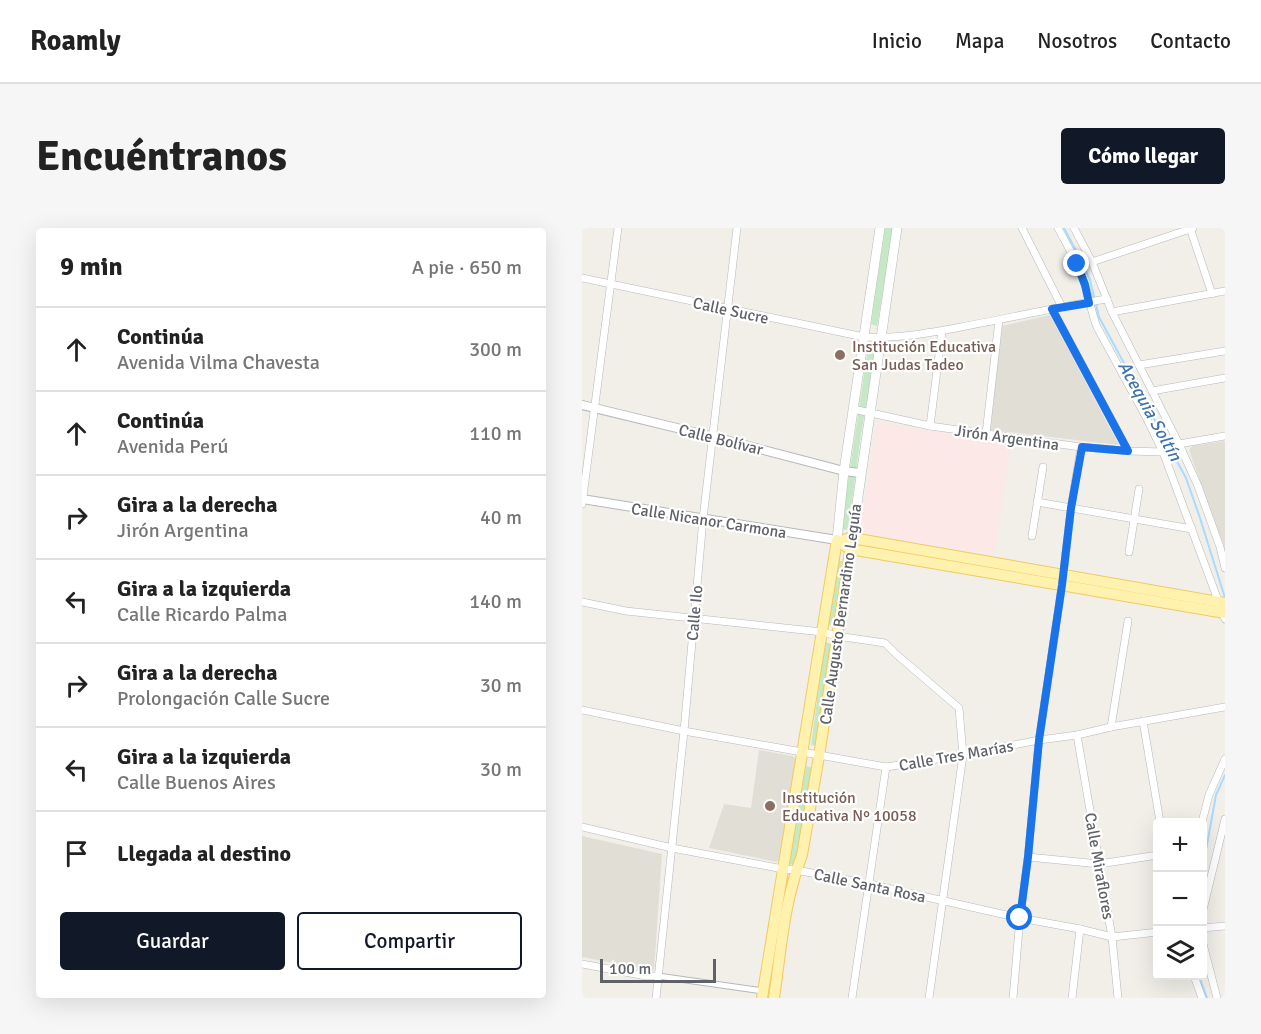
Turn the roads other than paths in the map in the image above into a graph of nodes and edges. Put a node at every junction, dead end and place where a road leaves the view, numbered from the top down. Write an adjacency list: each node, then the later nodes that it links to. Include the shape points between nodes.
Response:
1 (618, 228): 11 (street)
2 (737, 228): 16 (street, Calle Ilo)
3 (880, 228): 21 (main road, Calle Augusto Bernardino Leguía)
4 (897, 228): 22 (main road, Calle Augusto Bernardino Leguía)
5 (1022, 228): 15 (street)
6 (1058, 228): 14 (street, via 1085,285)
7 (1074, 228): 9 (street)
8 (1191, 228): 9 (street); 13 (street)
9 (1092, 262): 14 (street)
10 (582, 278): 11 (street, Calle Sucre)
11 (611, 285): 16 (street, Calle Sucre); 28 (street)
12 (1225, 291): 13 (street)
13 (1212, 294): 18 (street)
14 (1097, 301): 15 (street, Calle Sucre); 18 (street); 38 (street, via 1091,313 1097,327)
15 (1062, 307): 17 (street, Calle Sucre)
16 (729, 309): 21 (street, Calle Sucre); 34 (street, Calle Ilo)
17 (1052, 309): 19 (street, Calle Sucre); 37 (street)
18 (1112, 312): 24 (street)
19 (999, 320): 20 (street, Calle Sucre); 32 (street)
20 (942, 330): 22 (street, Calle Sucre); 31 (street)
21 (864, 337): 22 (street, Calle Sucre); 29 (main road, Calle Augusto Bernardino Leguía)
22 (881, 338): 30 (main road, Calle Augusto Bernardino Leguía)
23 (1225, 351): 24 (street)
24 (1139, 365): 26 (street)
25 (1225, 378): 26 (street)
26 (1152, 391): 35 (street)
27 (582, 405): 28 (street, Calle Bolívar)
28 (594, 408): 34 (street, Calle Bolívar); 43 (street)
29 (853, 409): 30 (street, Jirón Argentina); 40 (main road, Calle Augusto Bernardino Leguía)
30 (870, 412): 31 (street, Jirón Argentina); 41 (main road, Calle Augusto Bernardino Leguía)
31 (930, 426): 32 (street, Jirón Argentina)
32 (986, 434): 36 (street, Jirón Argentina)
33 (1225, 436): 35 (street)
34 (714, 437): 40 (street, Calle Bolívar); 46 (street, Calle Ilo)
35 (1179, 444): 53 (street, via 1198,486)
36 (1082, 447): 37 (street, Jirón Argentina); 45 (street)
37 (1128, 451): 38 (street, Jirón Argentina)
38 (1163, 452): 48 (street)
39 (1043, 467): 44 (street)
40 (844, 471): 41 (street, Calle Bolívar); 50 (main road, Calle Augusto Bernardino Leguía)
41 (860, 473): 51 (main road, Calle Augusto Bernardino Leguía)
42 (1139, 489): 47 (street)
43 (582, 501): 46 (street, Calle Nicanor Carmona)
44 (1037, 502): 45 (street); 49 (street)
45 (1071, 508): 47 (street); 54 (street)
46 (703, 519): 50 (street, Calle Nicanor Carmona); 57 (street, Calle Ilo)
47 (1135, 519): 48 (street); 52 (street)
48 (1192, 529): 56 (street)
49 (1032, 536)
50 (837, 540): 51 (main road); 59 (main road, Calle Augusto Bernardino Leguía)
51 (851, 543): 54 (main road); 60 (main road, Calle Augusto Bernardino Leguía)
52 (1130, 552)
53 (1225, 568)
54 (1063, 580): 56 (main road); 67 (street)
55 (582, 602): 57 (street, via 626,611)
56 (1224, 610)
57 (693, 617): 59 (street); 65 (street, Calle Ilo)
58 (1128, 621): 64 (street)
59 (822, 632): 60 (street); 68 (main road, Calle Augusto Bernardino Leguía)
60 (837, 636): 69 (street, via 885,643 959,708); 70 (main road, Calle Augusto Bernardino Leguía)
61 (1225, 707): 63 (street, Calle Tres Marías)
62 (582, 710): 65 (street, Calle Tres Marías)
63 (1143, 721): 64 (street, Calle Tres Marías); 73 (street)
64 (1111, 727): 66 (street, Calle Tres Marías)
65 (684, 731): 68 (street, Calle Tres Marías); 77 (street, Calle Ilo)
66 (1077, 735): 67 (street, Calle Tres Marías); 82 (street, Calle Miraflores)
67 (1039, 740): 69 (street, Calle Tres Marías); 79 (street)
68 (802, 751): 70 (street, Calle Tres Marías); 83 (main road, Calle Augusto Bernardino Leguía)
69 (963, 755): 72 (street, Calle Tres Marías); 87 (street)
70 (819, 756): 72 (street, Calle Tres Marías); 84 (main road, Calle Augusto Bernardino Leguía)
71 (1225, 759): 74 (street)
72 (886, 767): 85 (street)
73 (1159, 818)
74 (1203, 818)
75 (1225, 819): 81 (street)
76 (582, 827): 77 (street, Calle Santa Rosa)
77 (672, 848): 83 (street, Calle Santa Rosa); 96 (street, Calle Ilo)
78 (1153, 856): 82 (street)
79 (1028, 857): 82 (street); 88 (street)
80 (1225, 857): 81 (street)
81 (1215, 858): 86 (street)
82 (1099, 864): 93 (street, Calle Miraflores)
83 (783, 869): 84 (street, Calle Santa Rosa); 98 (main road, Calle Augusto Bernardino Leguía)
84 (796, 870): 85 (street, Calle Santa Rosa); 99 (main road, Calle Augusto Bernardino Leguía, via 786,912)
85 (869, 884): 87 (street, Calle Santa Rosa); 102 (street)
86 (1207, 896)
87 (943, 901): 88 (street, Calle Santa Rosa); 103 (street)
88 (1020, 918): 91 (street, Calle Santa Rosa); 104 (street)
89 (1225, 926): 90 (street)
90 (1207, 928)
91 (1080, 929): 93 (street, Calle Santa Rosa); 105 (street)
92 (1153, 933): 93 (street, Calle Santa Rosa)
93 (1112, 937): 106 (street, Calle Miraflores)
94 (1207, 957): 108 (street)
95 (582, 964): 96 (street)
96 (658, 976): 98 (street); 101 (street, Calle Ilo)
97 (1196, 980): 107 (street)
98 (762, 995): 99 (street)
99 (777, 997)
100 (1225, 997): 108 (street)
101 (656, 998)
102 (852, 998)
103 (928, 998)
104 (1013, 998)
105 (1072, 998)
106 (1118, 998)
107 (1202, 998)
108 (1217, 998)

